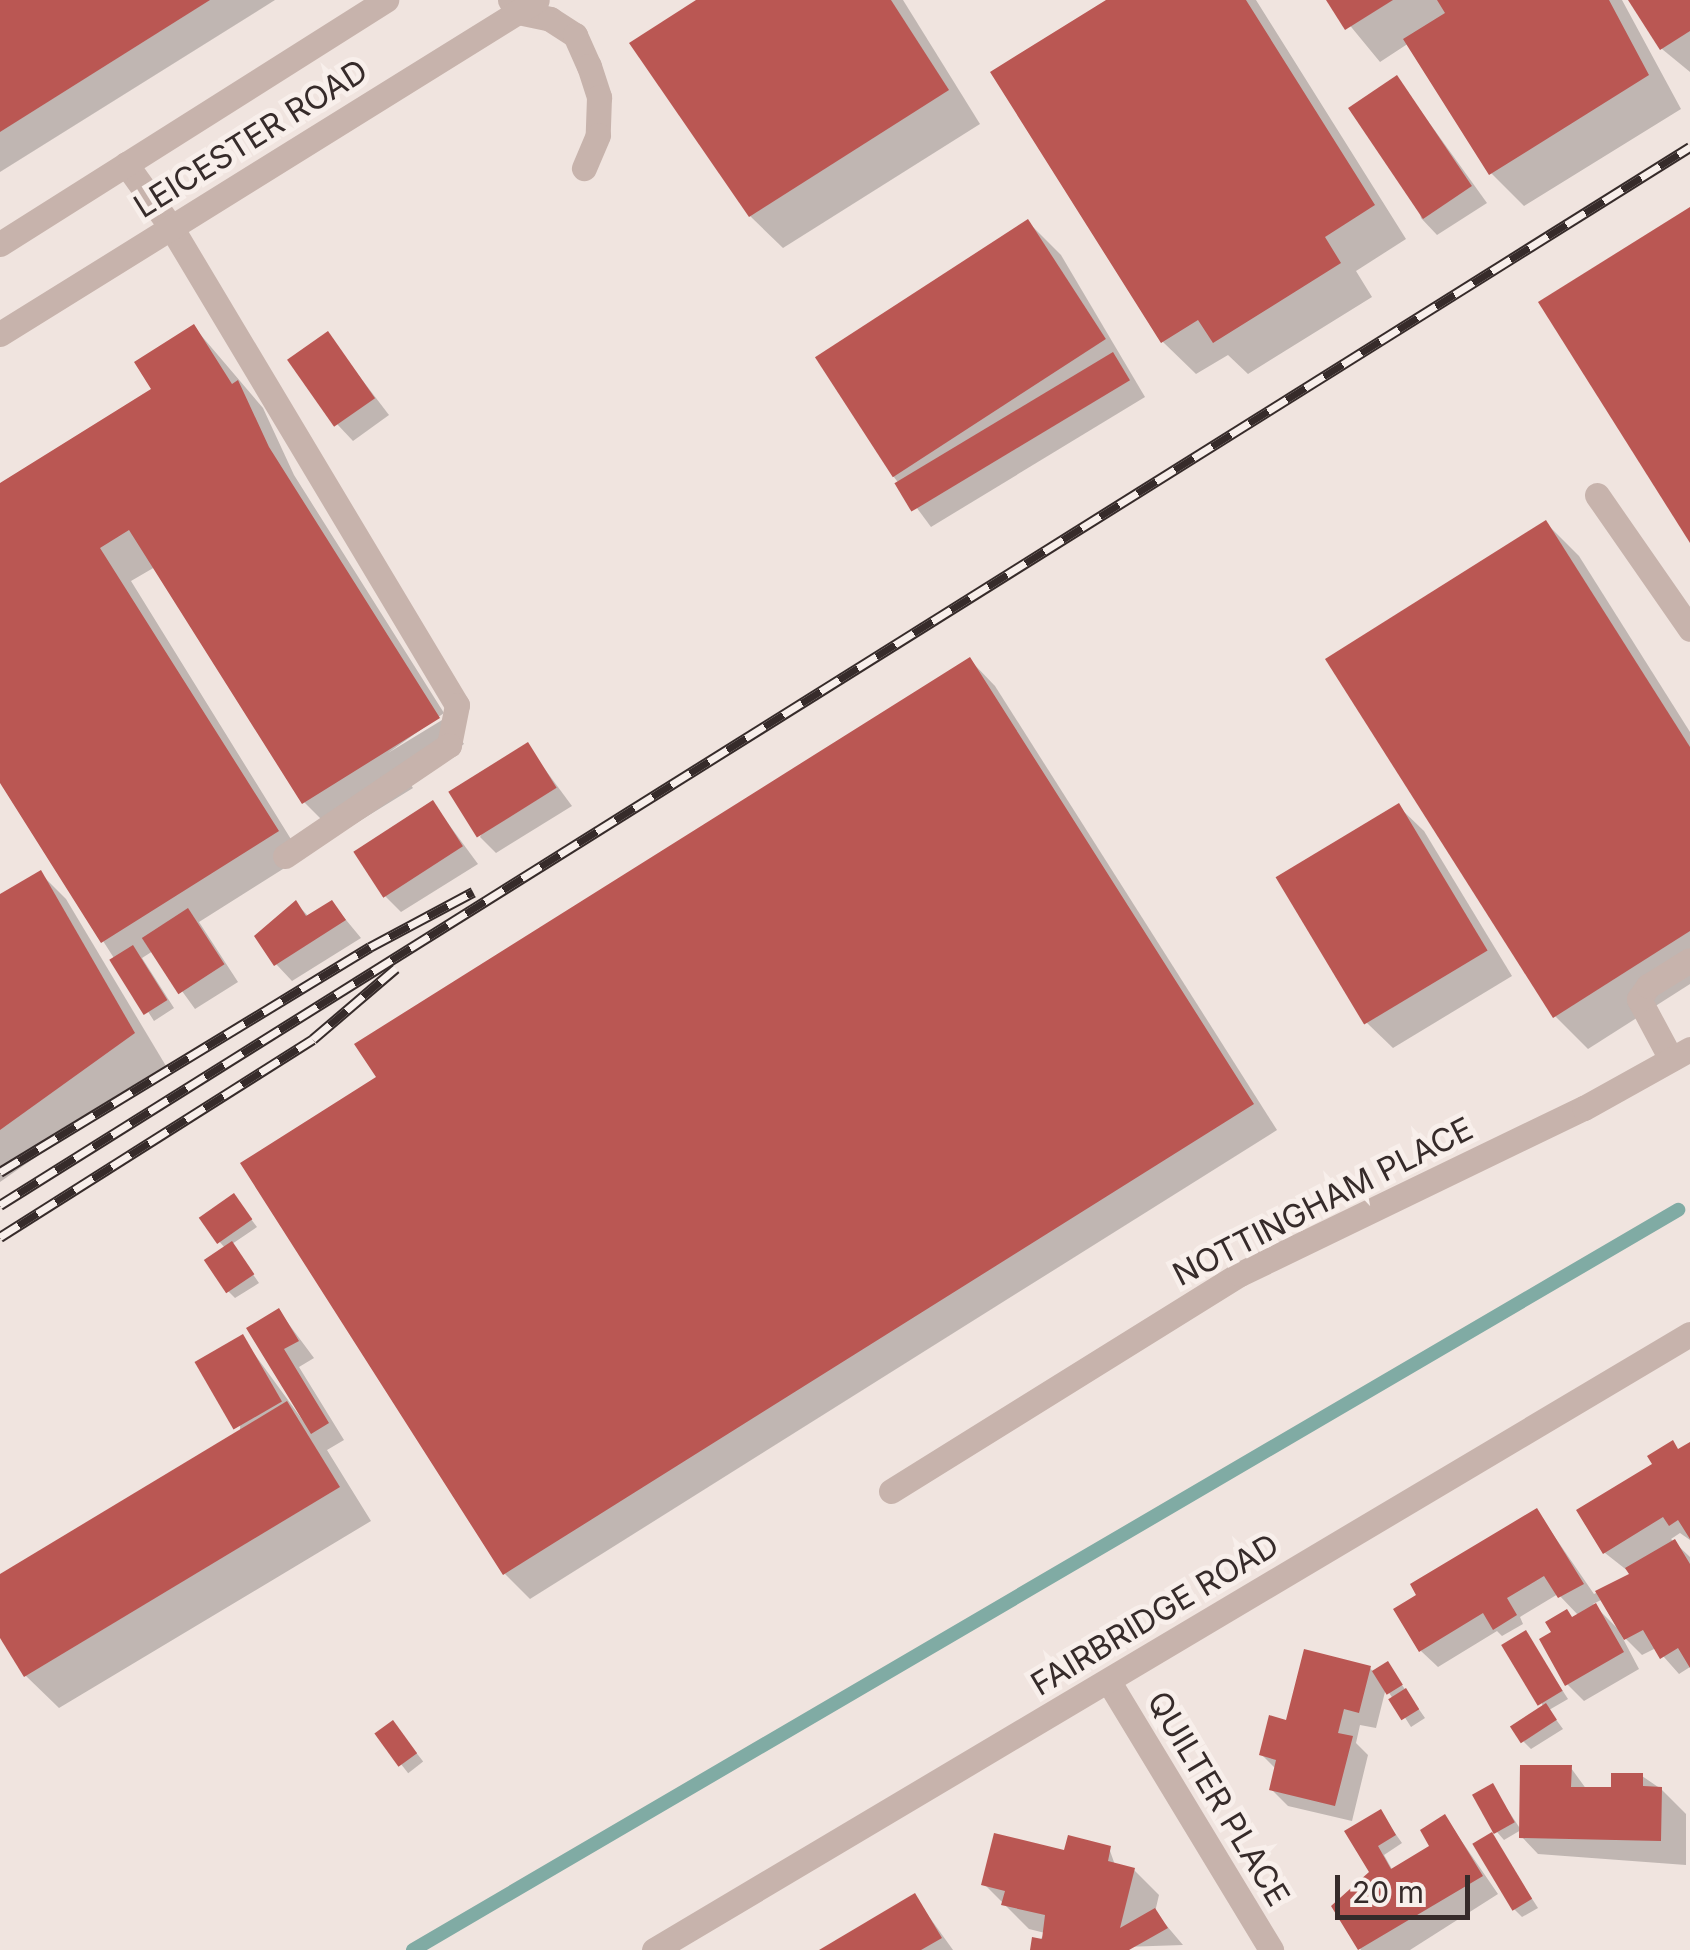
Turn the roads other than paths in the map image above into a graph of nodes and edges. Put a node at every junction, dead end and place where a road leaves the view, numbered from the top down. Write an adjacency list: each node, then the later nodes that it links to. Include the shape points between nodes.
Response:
1 (386, 0): 3 (street, LEICESTER ROAD)
2 (521, 4): 4 (street, via 575,35 589,66 599,97 598,135); 5 (street, LEICESTER ROAD)
3 (126, 164): 5 (street); 6 (street, LEICESTER ROAD)
4 (584, 168)
5 (171, 227): 7 (street, LEICESTER ROAD); 10 (street, via 458,705 449,745)
6 (0, 244)
7 (0, 334)
8 (1597, 495): 9 (street)
9 (1690, 629)
10 (286, 856)
11 (1690, 960): 12 (street, via 1639,999)
12 (1681, 1054): 14 (street, NOTTINGHAM PLACE, via 1240,1274)
13 (1690, 1334): 15 (street, FAIRBRIDGE ROAD, via 1488,1449)
14 (892, 1490)
15 (1109, 1682): 16 (street, FAIRBRIDGE ROAD); 17 (street, QUILTER PLACE)
16 (654, 1950)
17 (1271, 1950)

